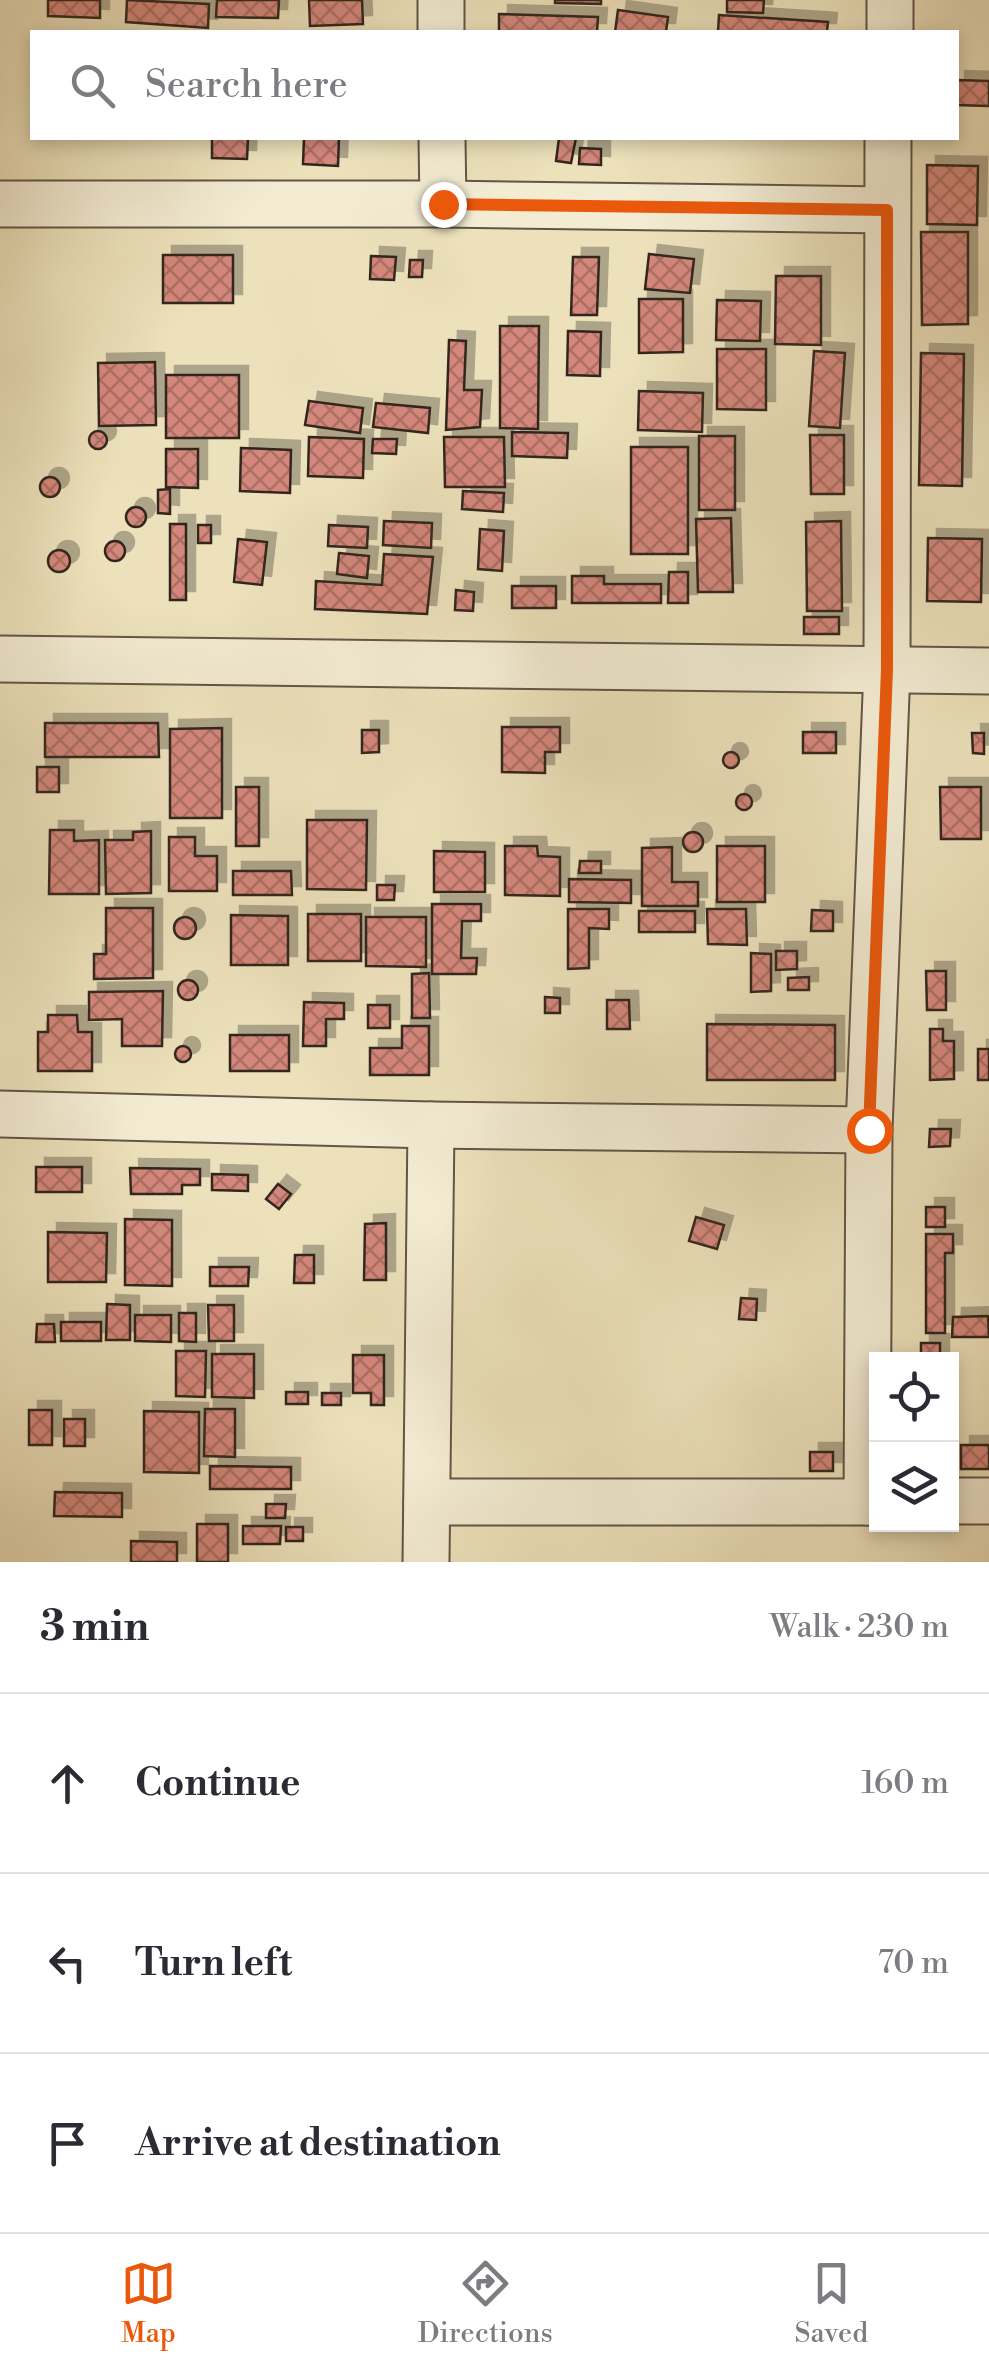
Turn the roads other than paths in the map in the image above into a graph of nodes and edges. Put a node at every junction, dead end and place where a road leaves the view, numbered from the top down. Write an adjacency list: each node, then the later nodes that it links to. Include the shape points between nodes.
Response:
1 (441, 0): 3 (street)
2 (890, 0): 4 (street)
3 (441, 30)
4 (890, 30)
5 (442, 140): 8 (street)
6 (888, 140): 9 (street)
7 (0, 204): 8 (street)
8 (443, 204): 9 (street)
9 (887, 210): 11 (street)
10 (0, 659): 11 (street)
11 (887, 669): 12 (street); 15 (street)
12 (989, 670)
13 (0, 1114): 14 (street)
14 (431, 1125): 15 (street); 19 (street)
15 (869, 1130): 16 (street)
16 (872, 1442)
17 (989, 1500): 18 (street)
18 (959, 1501)
19 (427, 1502): 20 (street); 21 (street)
20 (869, 1502)
21 (426, 1562)

